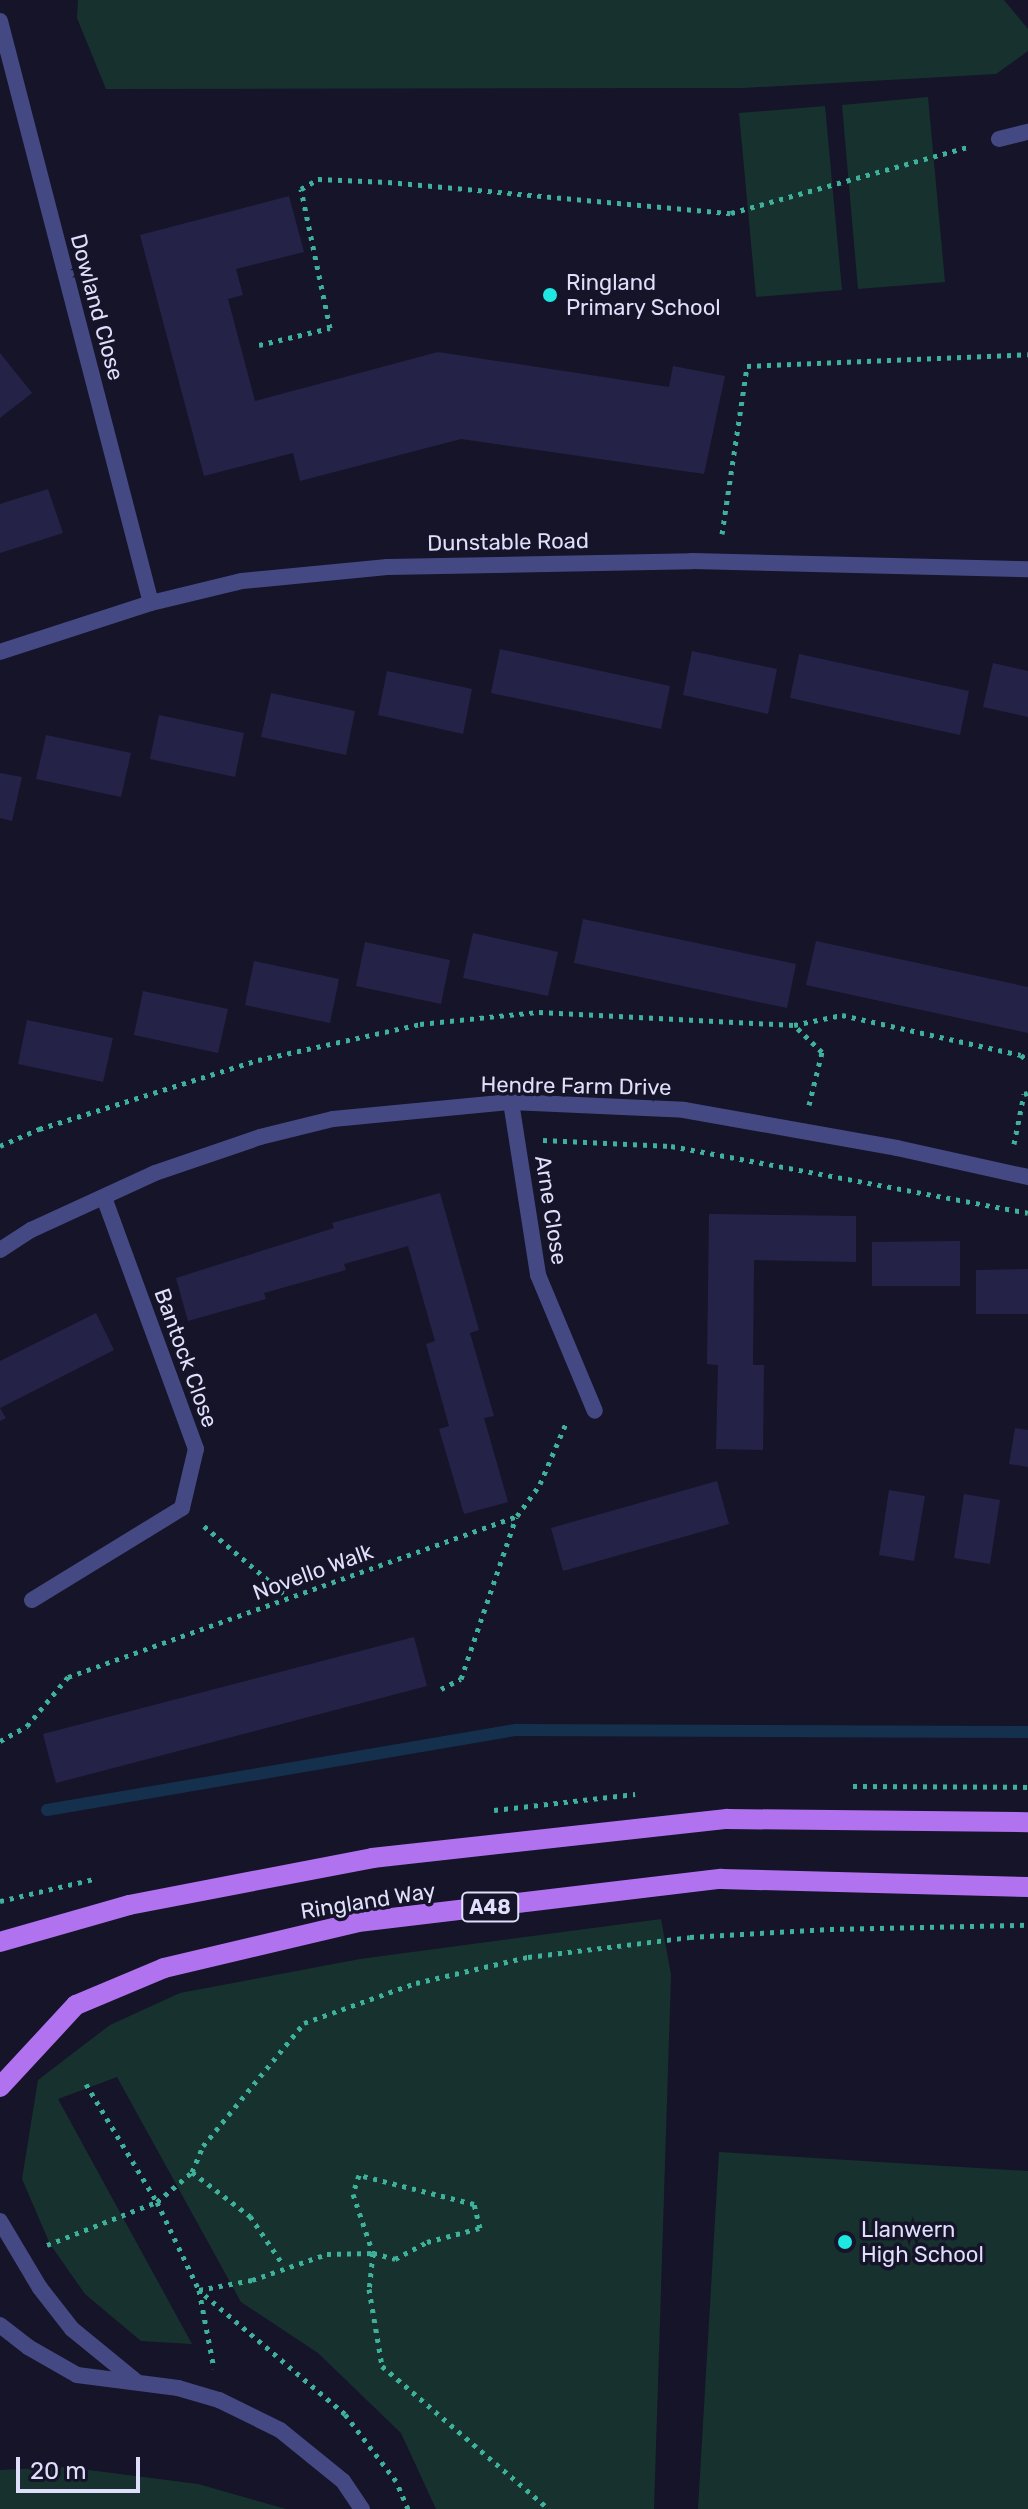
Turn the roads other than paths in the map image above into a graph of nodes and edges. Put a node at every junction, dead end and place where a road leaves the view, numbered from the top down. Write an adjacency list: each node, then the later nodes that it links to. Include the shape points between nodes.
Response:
1 (0, 21): 5 (street, Dowland Close)
2 (1028, 132): 3 (street)
3 (999, 139)
4 (1028, 569): 5 (street, Dunstable Road, via 718,562 387,567 242,581)
5 (151, 603): 6 (street, Dunstable Road)
6 (0, 652)
7 (511, 1102): 8 (street, Hendre Farm Drive, via 684,1110); 9 (street, Hendre Farm Drive, via 333,1119 203,1154); 11 (street, Arne Close, via 538,1275)
8 (1028, 1177)
9 (104, 1197): 10 (street, Hendre Farm Drive); 12 (street, Bantock Close, via 196,1449 182,1508)
10 (0, 1250)
11 (595, 1411)
12 (32, 1600)
13 (1028, 1822): 15 (main road, Ringland Way, via 727,1819 372,1858 129,1905)
14 (1028, 1887): 16 (main road, Ringland Way / A48, via 721,1879 358,1922 164,1968 76,2005)
15 (0, 1942)
16 (0, 2087)
17 (0, 2221): 19 (street, via 72,2329)
18 (0, 2325): 19 (street, via 77,2375)
19 (137, 2382): 20 (street, via 219,2400 280,2430 343,2481)
20 (362, 2509)

